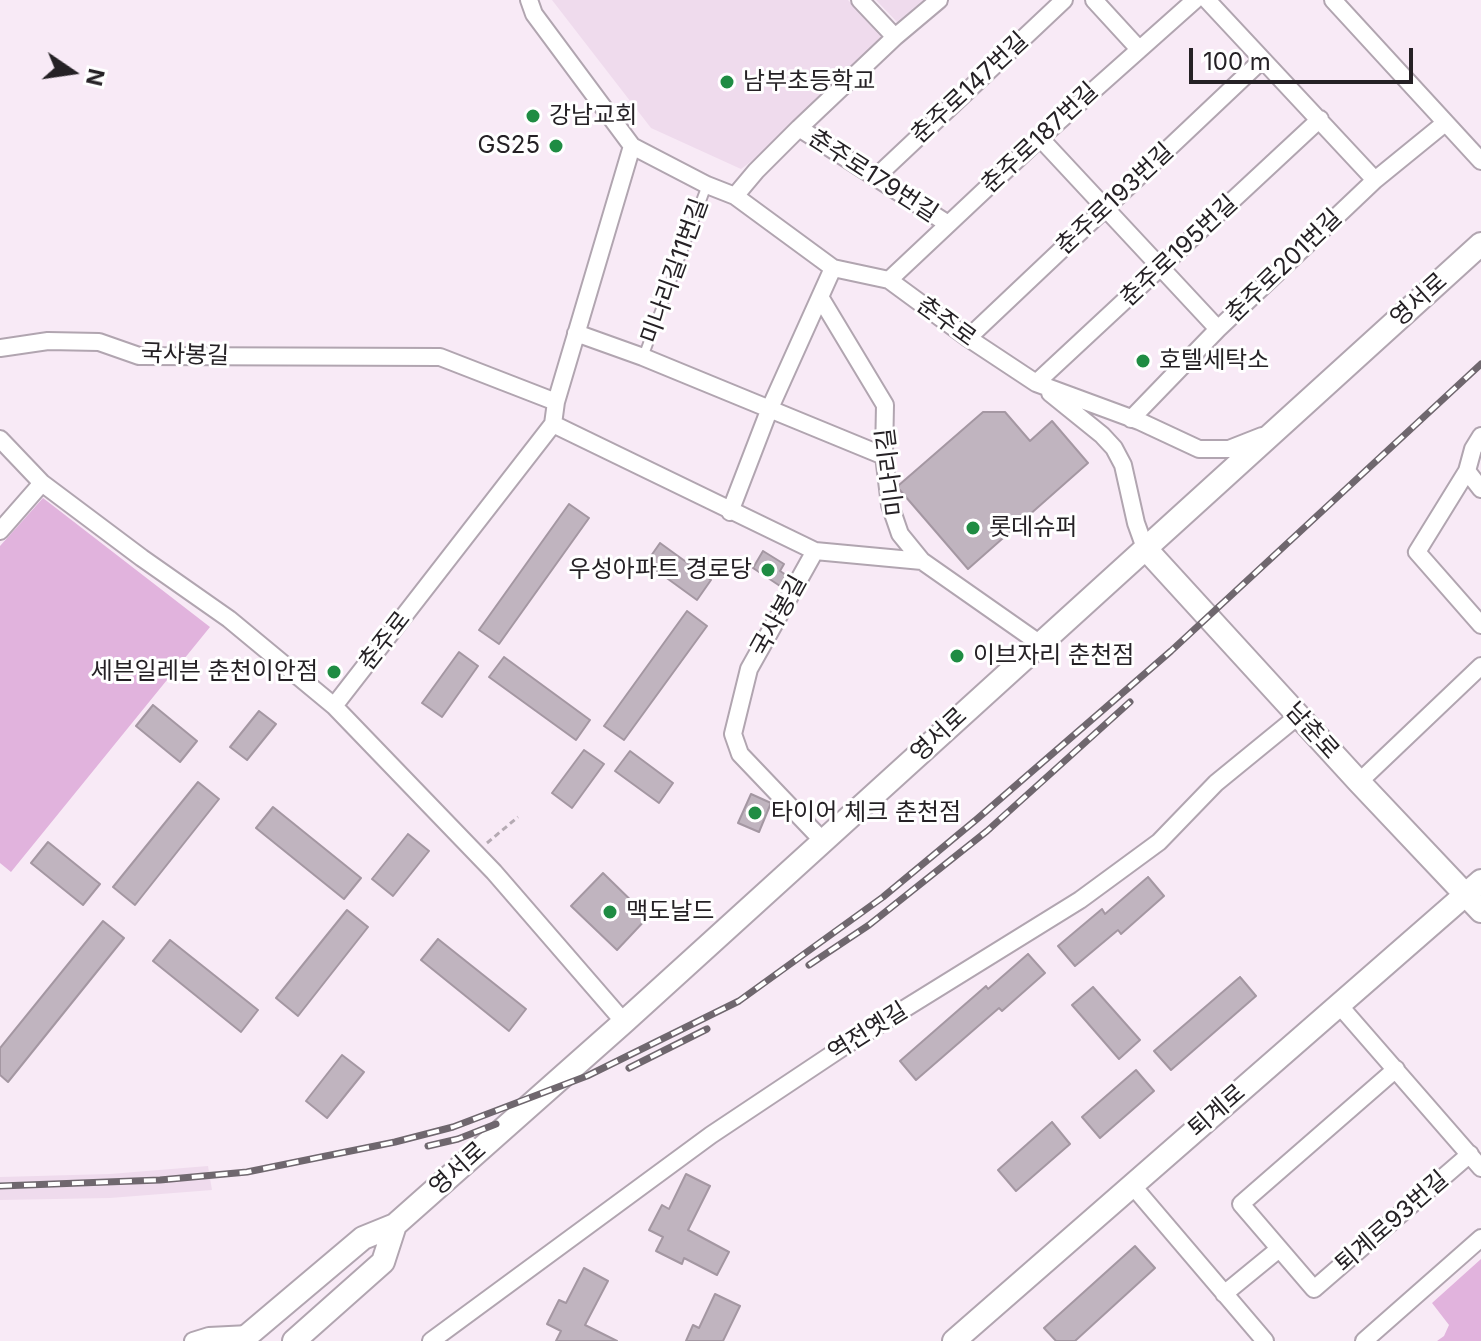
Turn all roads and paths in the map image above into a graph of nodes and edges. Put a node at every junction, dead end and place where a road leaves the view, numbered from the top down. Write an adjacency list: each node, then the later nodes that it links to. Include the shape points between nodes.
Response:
1 (529, 0): 16 (street, 춘주로)
2 (860, 0): 9 (street)
3 (939, 0): 9 (street, 춘주로179번길)
4 (1064, 0): 18 (street, 춘주로147번길)
5 (1094, 0): 10 (street)
6 (1195, 0): 10 (street, 춘주로187번길)
7 (1207, 0): 11 (street)
8 (1333, 0): 13 (street)
9 (895, 37): 14 (street, 춘주로179번길)
10 (1138, 48): 15 (street, 춘주로187번길)
11 (1262, 60): 12 (street); 22 (street, 춘주로193번길)
12 (1320, 119): 19 (street); 26 (street, 춘주로195번길)
13 (1445, 123): 17 (street); 19 (street, 춘주로201번길)
14 (799, 128): 18 (street, 춘주로179번길); 21 (street, 춘주로179번길)
15 (1040, 138): 22 (street); 23 (street, 춘주로187번길)
16 (632, 146): 20 (street, 춘주로); 30 (street)
17 (1481, 161)
18 (876, 177): 23 (street, 춘주로179번길)
19 (1375, 180): 29 (street, 춘주로201번길)
20 (707, 185): 21 (street, 춘주로); 33 (lane, 미나리길11번길)
21 (735, 196): 25 (street, 춘주로)
22 (1105, 208): 26 (street); 31 (street, 춘주로193번길)
23 (948, 224): 27 (street, 춘주로187번길)
24 (1481, 244): 39 (street, 영서로)
25 (833, 268): 27 (street, 춘주로); 28 (street)
26 (1161, 268): 29 (street); 34 (street, 춘주로195번길)
27 (889, 280): 31 (street, 춘주로)
28 (820, 297): 36 (street); 42 (street, 미나리길, via 885,405)
29 (1218, 329): 37 (street, 춘주로201번길)
30 (576, 333): 33 (street, 미나리길11번길); 35 (street)
31 (968, 338): 34 (street, 춘주로)
32 (0, 348): 35 (street, 국사봉길, via 48,341 99,342 139,356 440,357)
33 (643, 357): 36 (street, 미나리길11번길)
34 (1036, 383): 37 (street, 춘주로); 48 (street, via 1114,448)
35 (556, 402): 38 (street)
36 (770, 408): 42 (street, 미나리길11번길); 46 (street)
37 (1131, 419): 39 (street, 춘주로, via 1210,450 1245,445)
38 (553, 424): 46 (street, 국사봉길); 54 (street, 춘주로)
39 (1274, 431): 48 (street, 영서로)
40 (1481, 436): 43 (street)
41 (0, 439): 44 (street)
42 (884, 456): 50 (street, 미나리길, via 900,534)
43 (1467, 471): 45 (street); 51 (street, via 1417,552)
44 (42, 483): 47 (street); 54 (street, via 229,619)
45 (1481, 489)
46 (730, 512): 49 (street, 국사봉길)
47 (0, 531)
48 (1145, 548): 52 (street, 영서로); 55 (street, 남춘로)
49 (815, 551): 50 (street, 미나리길); 58 (street, 국사봉길, via 749,669 733,734 740,754)
50 (922, 561): 52 (street, 미나리길)
51 (1481, 625)
52 (1039, 643): 58 (street, 영서로)
53 (1481, 666): 56 (street)
54 (334, 706): 59 (street)
55 (1298, 716): 56 (street, 남춘로); 75 (street, 역전옛길, via 1216,783 1159,842 1080,900 711,1135)
56 (1359, 782): 60 (street, 남춘로)
57 (518, 817): 59 (path)
58 (823, 841): 63 (street, 영서로)
59 (475, 853): 63 (street)
60 (1473, 888): 61 (street, 남춘로); 62 (street, 퇴계로)
61 (1481, 911)
62 (1339, 1005): 64 (street, 퇴계로93번길); 67 (street, 퇴계로)
63 (624, 1022): 68 (street, 영서로)
64 (1396, 1069): 65 (street, 퇴계로93번길); 70 (street, via 1241,1204)
65 (1470, 1154): 66 (street, 퇴계로93번길); 70 (street, 퇴계로93번길, via 1314,1289)
66 (1481, 1168)
67 (1132, 1185): 71 (street); 76 (street, 퇴계로)
68 (395, 1225): 72 (street, 영서로, via 363,1238); 74 (street, 영서로, via 383,1262)
69 (1481, 1238): 78 (street)
70 (1279, 1249): 71 (street)
71 (1224, 1294): 77 (street)
72 (245, 1338): 73 (street, via 209,1336)
73 (193, 1341)
74 (294, 1341)
75 (431, 1341)
76 (954, 1341)
77 (1265, 1341)
78 (1365, 1341)

